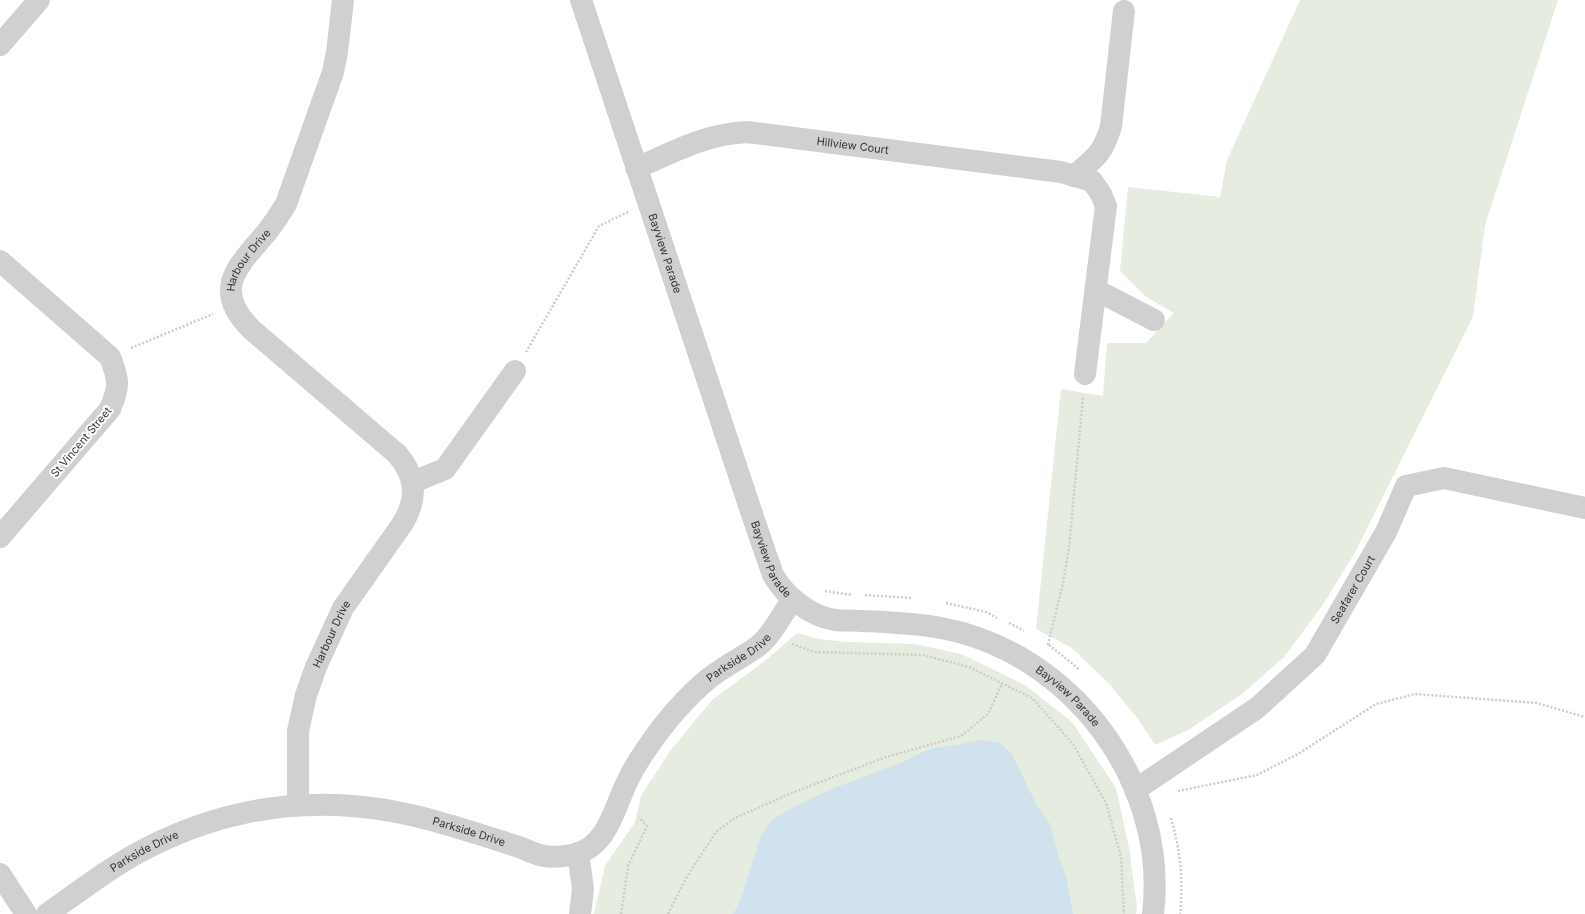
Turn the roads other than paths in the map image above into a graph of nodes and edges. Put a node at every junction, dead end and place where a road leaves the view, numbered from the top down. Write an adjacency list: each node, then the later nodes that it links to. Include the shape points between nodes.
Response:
1 (39, 0): 5 (street)
2 (343, 0): 13 (street, Harbour Drive, via 333,72 286,204 278,218 236,269 231,293 239,318 397,454 405,463)
3 (581, 0): 6 (street, Bayview Parade)
4 (1124, 11): 7 (street, via 1111,126 1107,141 1097,157)
5 (0, 45)
6 (636, 168): 7 (street, Hillview Court, via 713,136 747,132 1061,172); 16 (street, Bayview Parade, via 773,575)
7 (1074, 176): 9 (street, Hillview Court, via 1092,181 1106,206)
8 (0, 261): 15 (street, St Vincent Street, via 110,357 118,376 117,392 110,409)
9 (1096, 290): 10 (street); 12 (street, Hillview Court)
10 (1154, 320)
11 (515, 371): 13 (street, via 445,469)
12 (1085, 374)
13 (413, 482): 18 (street, Harbour Drive, via 410,512 343,608 334,624 306,695 298,731)
14 (1585, 508): 17 (street, Seafarer Court, via 1444,478 1406,486 1386,532 1315,655 1257,708 1160,786)
15 (0, 537)
16 (792, 600): 17 (street, Bayview Parade, via 808,611 834,620 896,623 940,628 970,635 1022,658 1077,700 1091,716 1126,767); 19 (street, Parkside Drive, via 769,635 758,646 708,679 669,717 640,758 605,832)
17 (1135, 790): 24 (street, Bayview Parade, via 1148,828 1153,862)
18 (298, 805): 19 (street, Parkside Drive, via 340,804 396,811 421,816 544,856 556,857); 22 (street, Parkside Drive, via 239,814 181,832 116,866)
19 (578, 853): 23 (street, via 583,889)
20 (0, 874): 21 (street)
21 (26, 914)
22 (46, 914)
23 (580, 914)
24 (1153, 914)

